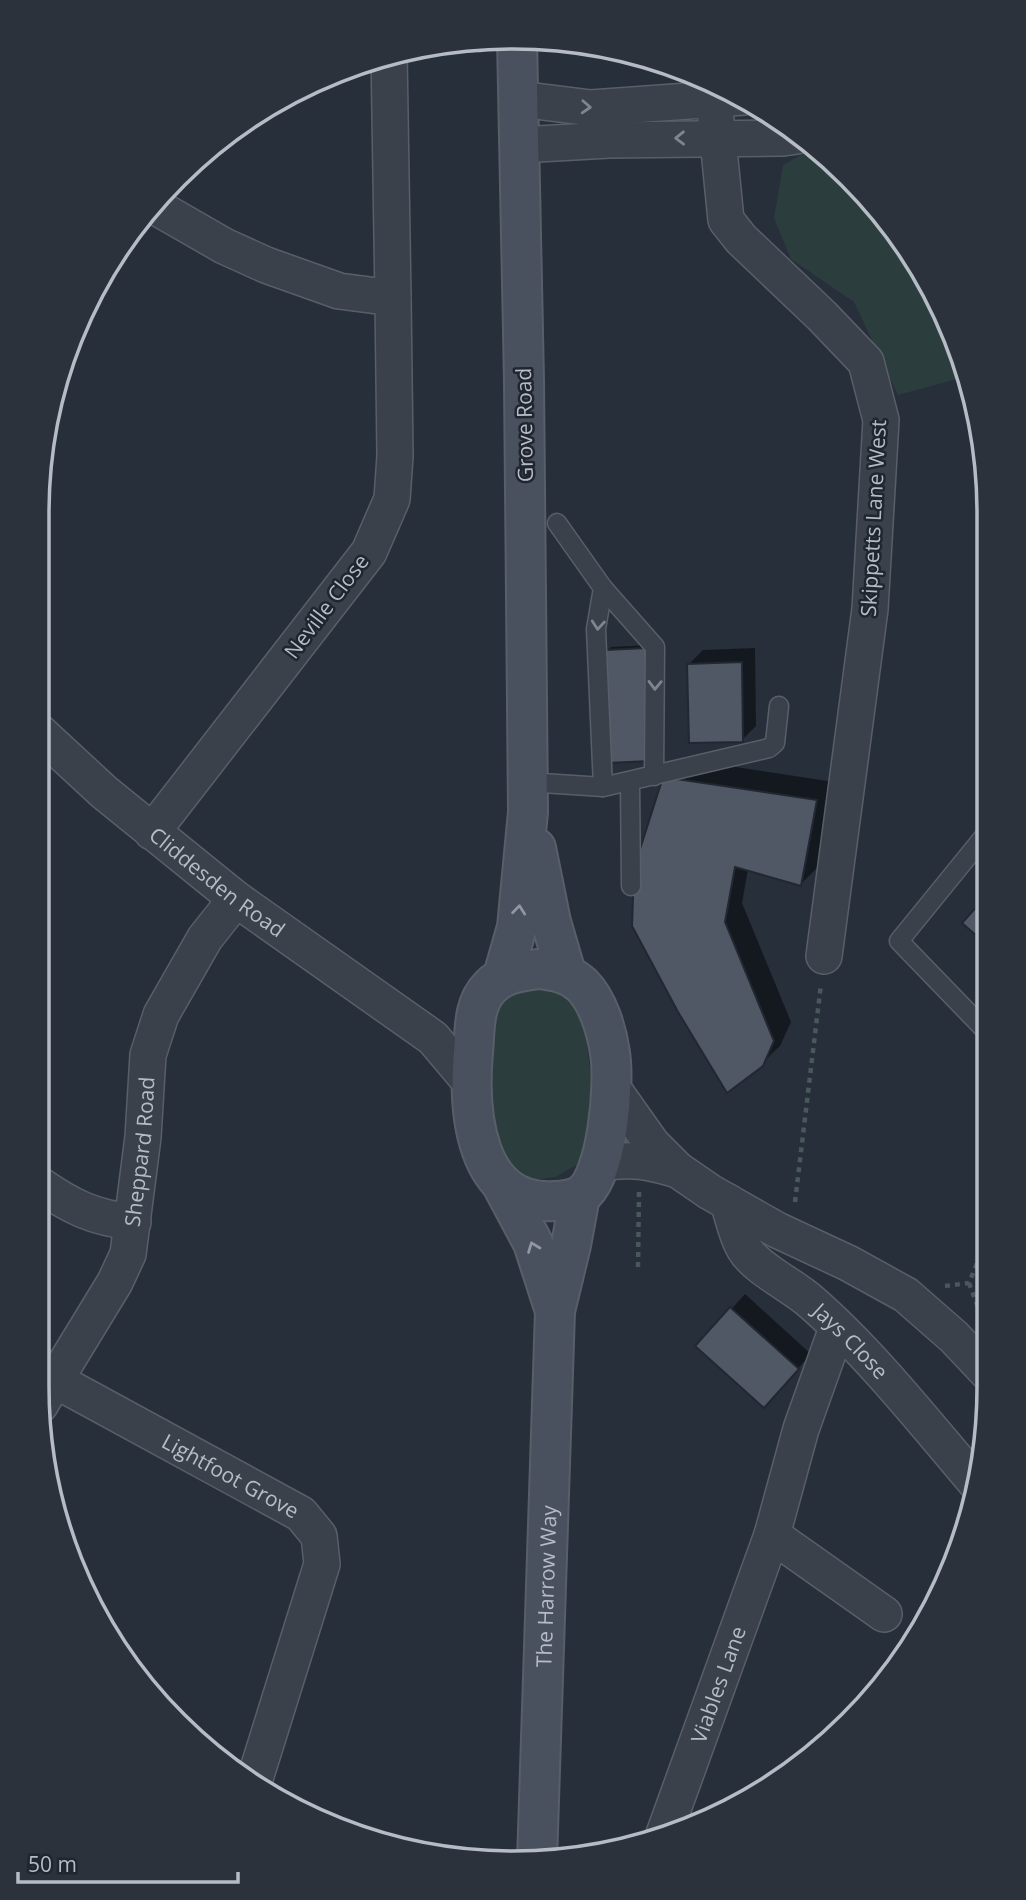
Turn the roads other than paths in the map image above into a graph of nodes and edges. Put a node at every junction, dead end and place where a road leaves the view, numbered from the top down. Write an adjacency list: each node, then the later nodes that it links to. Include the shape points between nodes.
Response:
1 (503, 49): 3 (street, Grove Road)
2 (389, 66): 10 (street, Neville Close)
3 (519, 99): 4 (street, Skippetts Lane West, one-way to 4, via 591,108); 8 (street, Grove Road)
4 (723, 99)
5 (728, 102): 6 (street, Skippetts Lane West)
6 (717, 137): 7 (street); 8 (street, one-way to 8); 23 (street, Skippetts Lane West, via 726,220 866,362 881,420 870,610)
7 (785, 138)
8 (520, 145): 18 (street, Grove Road)
9 (162, 210): 10 (street, via 266,265 339,291)
10 (393, 298): 19 (street, Neville Close, via 392,499 373,542)
11 (557, 523): 12 (lane)
12 (603, 588): 15 (lane, one-way to 15, via 655,647); 17 (lane, one-way to 17, via 596,629)
13 (779, 706): 15 (lane, via 775,743 769,748)
14 (49, 741): 19 (street, Cliddesden Road)
15 (654, 776): 16 (lane)
16 (631, 782): 17 (lane); 21 (lane)
17 (603, 788): 18 (lane)
18 (528, 797): 24 (street, Grove Road, via 551,922); 25 (street, Grove Road, one-way to 18, via 517,927)
19 (152, 832): 22 (street, Cliddesden Road)
20 (977, 845): 28 (lane, via 899,941)
21 (631, 886)
22 (236, 899): 27 (street, Cliddesden Road); 37 (street, Sheppard Road, via 205,938 161,1015 148,1055)
23 (824, 956)
24 (566, 973): 25 (street, via 538,968); 30 (street, via 583,986 598,1009 610,1054)
25 (503, 976): 26 (street, via 488,989)
26 (476, 1018): 27 (street, Cliddesden Road, via 440,1025); 29 (street)
27 (410, 1020): 29 (street, Cliddesden Road, via 433,1038)
28 (977, 1022)
29 (471, 1083): 33 (street, via 479,1146)
30 (611, 1086): 31 (street); 32 (street, via 652,1144)
31 (601, 1163): 32 (street, via 627,1159); 35 (street)
32 (678, 1170): 36 (street)
33 (501, 1183): 35 (street, via 533,1200); 38 (street, The Harrow Way, one-way to 33, via 533,1243)
34 (49, 1191): 37 (street, via 99,1217)
35 (580, 1196): 38 (street, The Harrow Way)
36 (728, 1202): 39 (street, Jays Close, via 744,1248 755,1262 810,1301); 40 (street, via 906,1295)
37 (133, 1222): 41 (street, Sheppard Road, via 128,1254 115,1282)
38 (555, 1311): 48 (street, The Harrow Way)
39 (838, 1328): 43 (street, Jays Close); 44 (street, Viables Lane, via 801,1429)
40 (977, 1361)
41 (49, 1389)
42 (49, 1393): 46 (street, Lightfoot Grove, via 300,1514 319,1536 322,1564)
43 (969, 1474)
44 (772, 1535): 45 (street); 47 (street, Viables Lane)
45 (884, 1614)
46 (256, 1774)
47 (668, 1824)
48 (537, 1850)

